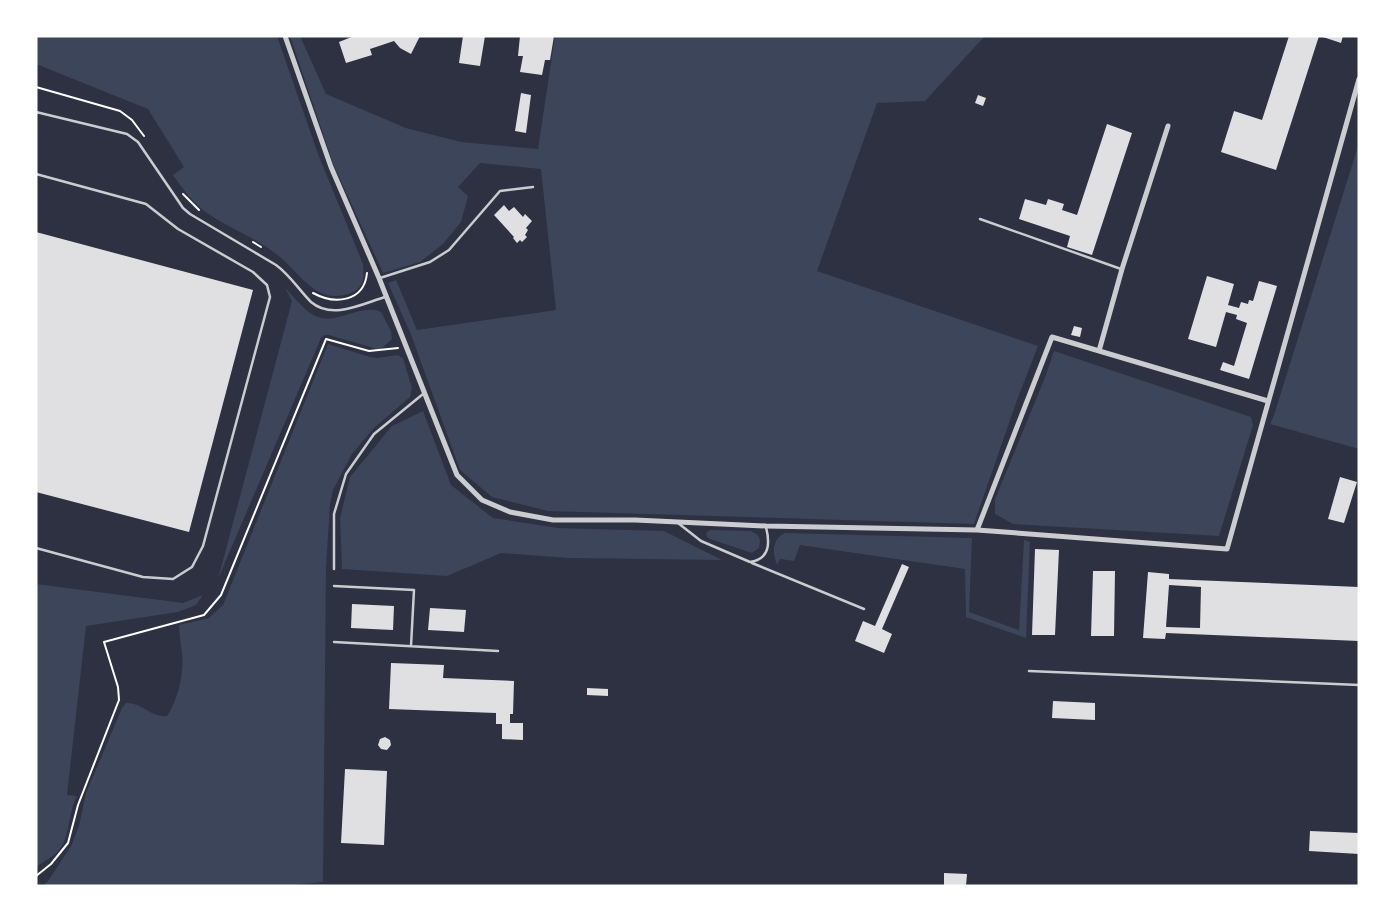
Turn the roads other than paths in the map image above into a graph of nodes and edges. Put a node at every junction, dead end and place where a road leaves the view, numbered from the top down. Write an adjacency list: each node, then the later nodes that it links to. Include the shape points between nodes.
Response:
1 (285, 36): 9 (street, via 330,167)
2 (1359, 79): 13 (street)
3 (36, 112): 10 (lane, via 126,134 138,142 190,214 276,265 319,307 338,311)
4 (1168, 126): 8 (street)
5 (36, 174): 17 (lane, via 146,204 178,229 253,272 267,285 270,297 203,546 192,567 173,579 143,577)
6 (533, 187): 9 (lane, via 500,191 449,250 430,262)
7 (980, 219): 8 (lane)
8 (1122, 270): 11 (street)
9 (379, 278): 10 (street)
10 (386, 296): 12 (street)
11 (1099, 351): 13 (street); 16 (street, via 1052,337)
12 (424, 393): 14 (street, via 457,475 482,500 510,512 553,520); 19 (lane, via 374,434 346,474 334,514)
13 (1268, 401): 16 (street, via 1227,548)
14 (676, 522): 15 (street); 18 (lane, via 701,541)
15 (766, 526): 16 (street); 18 (lane, via 768,549 762,558)
16 (977, 530)
17 (36, 548)
18 (750, 562): 21 (lane)
19 (334, 568)
20 (334, 586): 23 (lane, via 414,590)
21 (864, 609)
22 (334, 642): 23 (lane)
23 (411, 646): 24 (lane)
24 (498, 651)
25 (1029, 671): 26 (lane)
26 (1359, 685)

